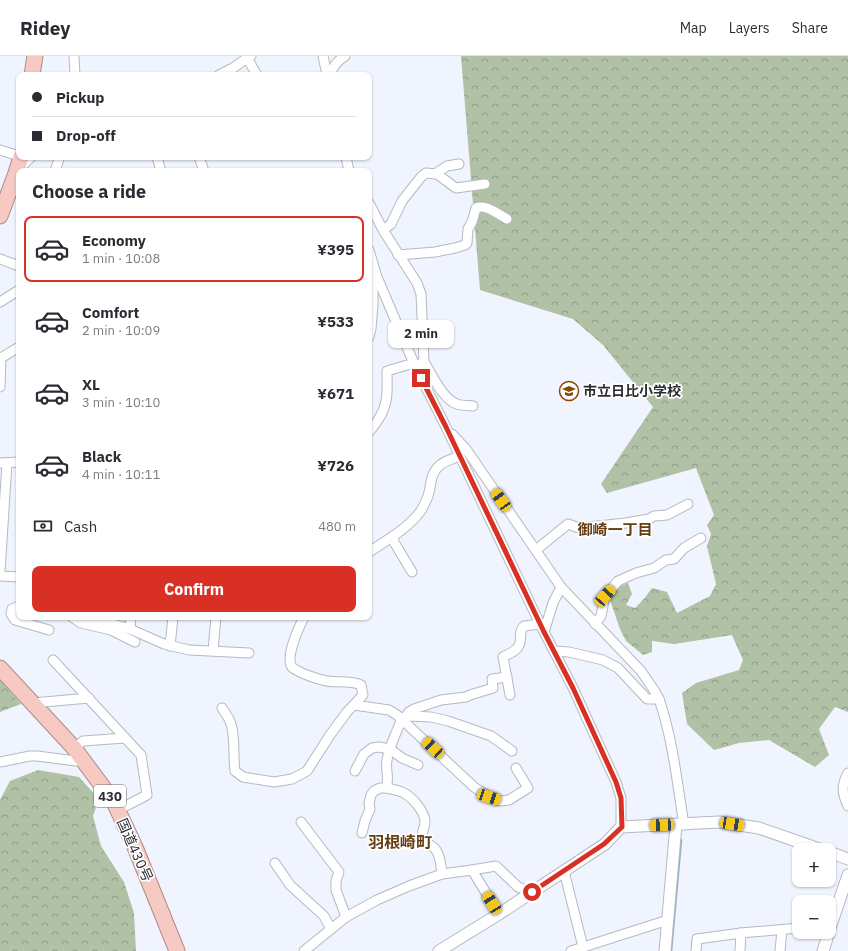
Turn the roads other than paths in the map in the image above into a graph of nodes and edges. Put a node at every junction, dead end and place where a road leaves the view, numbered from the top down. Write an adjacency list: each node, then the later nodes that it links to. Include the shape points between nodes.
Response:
1 (35, 56): 6 (highway)
2 (74, 56): 7 (street)
3 (323, 56): 10 (street)
4 (344, 56): 11 (street, via 337,61)
5 (249, 57): 8 (street); 9 (street)
6 (32, 72)
7 (75, 72)
8 (225, 72)
9 (256, 72)
10 (328, 72)
11 (330, 72)
12 (0, 150): 15 (street)
13 (27, 160): 15 (street)
14 (459, 164): 17 (street, via 447,166)
15 (18, 167)
16 (16, 172): 20 (highway)
17 (435, 174): 18 (street, via 456,188); 22 (street, via 421,177 402,201 391,224)
18 (485, 184)
19 (372, 209): 22 (street)
20 (0, 216)
21 (507, 219): 23 (street, via 478,207 468,229 465,245 435,252)
22 (383, 230): 23 (street)
23 (398, 255): 32 (street, via 421,294)
24 (0, 259): 26 (street)
25 (372, 260): 27 (street)
26 (16, 265)
27 (377, 277): 30 (street, via 373,286); 33 (street)
28 (16, 292): 29 (street)
29 (0, 302)
30 (372, 312)
31 (16, 349): 34 (street, via 1,358)
32 (424, 362): 33 (street); 35 (street, via 450,400 457,404)
33 (415, 365): 36 (street); 37 (street, via 387,372 386,401)
34 (0, 387)
35 (473, 406)
36 (446, 427): 38 (street); 45 (street, via 466,449)
37 (372, 429)
38 (459, 456): 43 (street, via 441,464 434,471 428,496 420,512); 60 (street)
39 (16, 462): 40 (street)
40 (4, 463): 47 (street)
41 (688, 504): 45 (street, via 667,515 626,523 578,528 568,524)
42 (701, 538): 59 (street, via 684,548 674,559 618,581 605,596 601,616)
43 (393, 539): 44 (street); 46 (street); 48 (street)
44 (372, 550)
45 (536, 550): 51 (street)
46 (372, 557)
47 (0, 571)
48 (412, 572)
49 (0, 576): 50 (street)
50 (16, 577)
51 (561, 587): 59 (street); 60 (street)
52 (16, 607): 62 (street, via 11,614 15,620)
53 (82, 620): 63 (street)
54 (99, 620): 61 (street)
55 (131, 620): 61 (street)
56 (173, 620): 64 (street)
57 (216, 620): 65 (street)
58 (303, 620): 75 (street, via 294,640 290,661 292,668 326,681 355,682 361,685 363,695)
59 (596, 624): 73 (street, via 641,671)
60 (542, 628): 66 (street); 70 (street, via 524,626 520,630 520,645 515,651 503,657)
61 (130, 629): 64 (street)
62 (49, 630)
63 (135, 642)
64 (170, 646): 65 (street)
65 (213, 651): 67 (street)
66 (554, 652): 73 (street, via 569,652 603,660 618,668 647,699); 93 (street, via 616,782 621,798)
67 (249, 653)
68 (53, 660): 72 (street)
69 (0, 668): 74 (highway, 国道430号 / 430)
70 (507, 677): 71 (street); 77 (street, via 492,679 493,688 466,697 441,700 409,712)
71 (510, 695)
72 (89, 698): 74 (street); 78 (street)
73 (659, 699): 92 (street, via 672,745)
74 (32, 703): 79 (highway, 国道430号 / 430)
75 (354, 705): 76 (street, via 330,735 307,771 292,779 274,782 243,777 235,771 232,728); 77 (street, via 389,710)
76 (222, 708)
77 (403, 718): 80 (street); 81 (street, via 431,717 448,721 491,736); 85 (street, via 474,787 489,797 500,801 509,800 528,788)
78 (125, 738): 79 (street, via 83,741); 90 (street, via 141,755 147,795)
79 (74, 748): 83 (highway, 国道430号 / 430)
80 (390, 749): 84 (street); 86 (street, via 372,748 364,754); 88 (street, via 386,766)
81 (512, 751)
82 (0, 762): 83 (street, via 30,756)
83 (84, 762): 90 (highway, 国道430号 / 430)
84 (418, 765)
85 (516, 768)
86 (355, 771)
87 (848, 772): 89 (street, via 842,789)
88 (386, 788): 94 (street, via 380,788 371,795 370,809); 101 (street, via 411,797 421,810 425,820 423,837 436,850)
89 (848, 806)
90 (118, 810): 115 (highway, 国道430号 / 430)
91 (301, 822): 107 (street, via 339,872 336,890)
92 (680, 825): 93 (street); 95 (street, via 719,822 759,828); 108 (street)
93 (622, 827): 100 (street, via 604,844)
94 (362, 833)
95 (802, 843)
96 (836, 855): 97 (street)
97 (848, 859)
98 (274, 862): 109 (street, via 290,885 324,916)
99 (472, 870): 101 (street); 104 (street, via 496,866 518,887); 106 (street)
100 (564, 870): 104 (street); 114 (street)
101 (442, 874): 107 (street, via 377,900)
102 (848, 875): 103 (street)
103 (846, 889): 105 (street)
104 (532, 892): 106 (street)
105 (836, 913)
106 (498, 914): 117 (street)
107 (346, 917): 109 (street)
108 (668, 920): 114 (street); 119 (street)
109 (331, 929): 116 (street)
110 (792, 929): 111 (street)
111 (782, 930): 112 (street); 122 (street)
112 (741, 933): 120 (street, via 697,940); 121 (street)
113 (826, 939): 123 (street)
114 (581, 948): 118 (street)
115 (177, 951)
116 (304, 951)
117 (439, 951)
118 (570, 951)
119 (665, 951)
120 (696, 951)
121 (740, 951)
122 (780, 951)
123 (823, 951)

